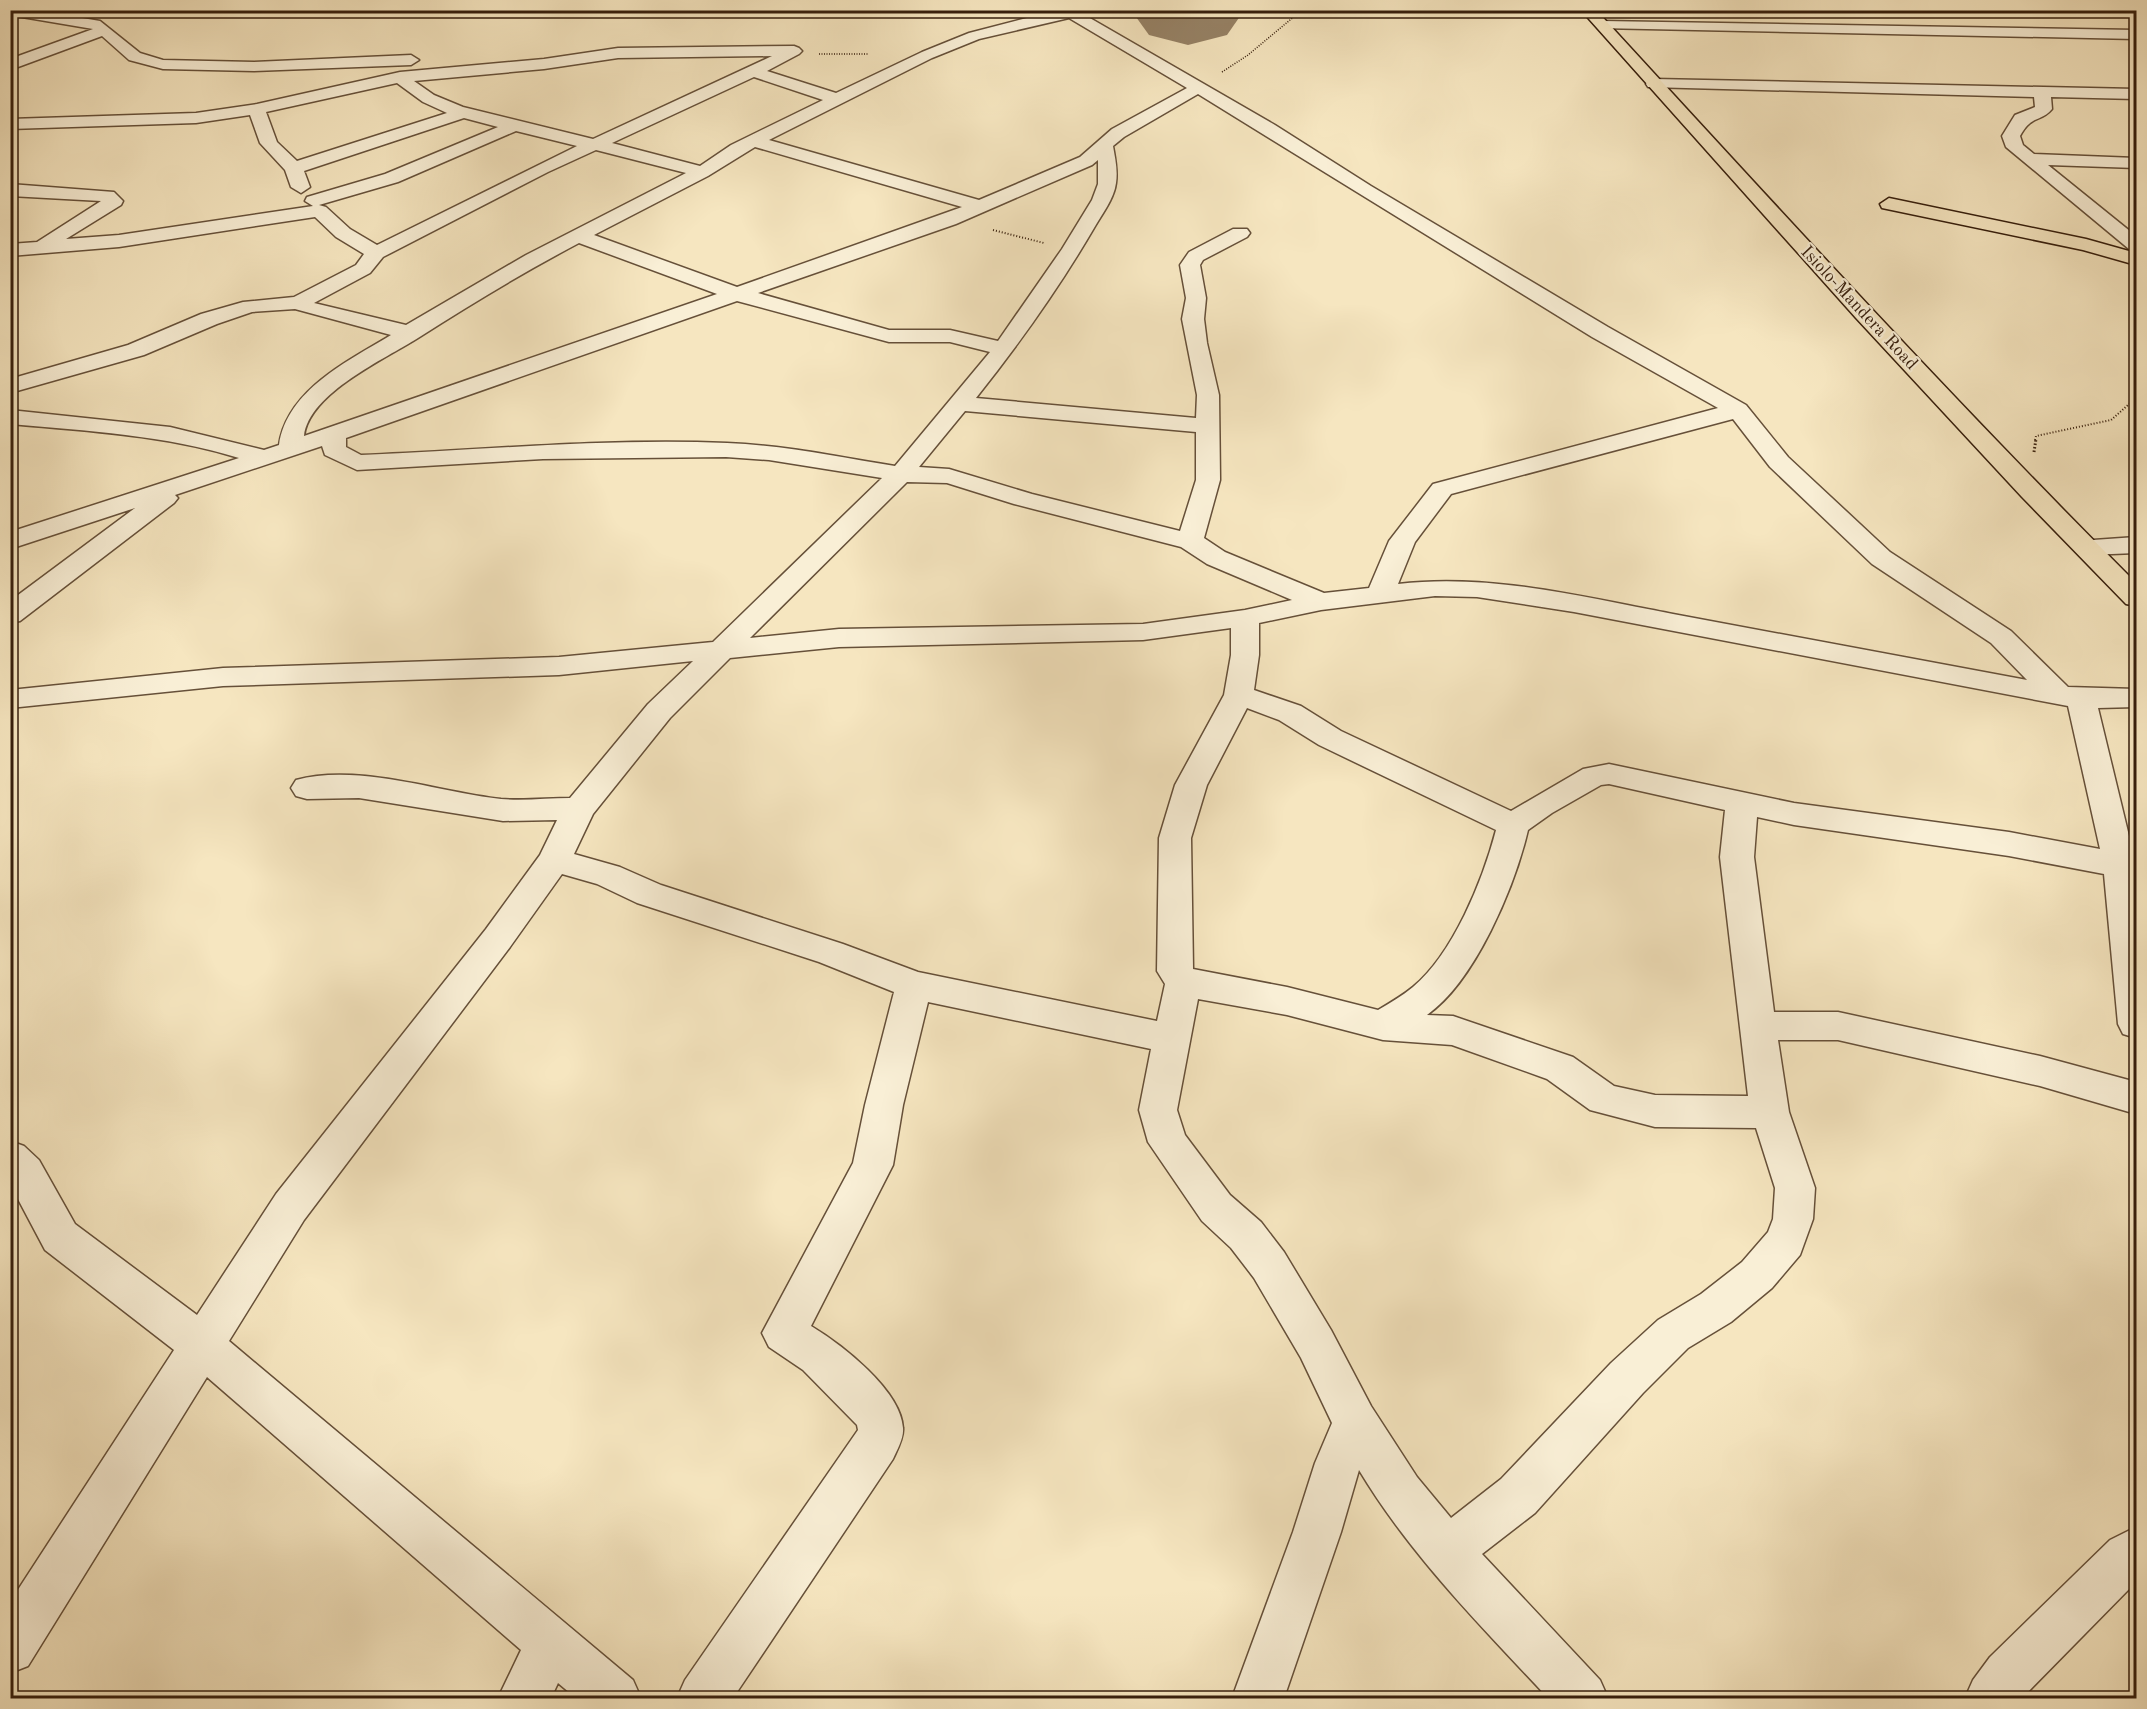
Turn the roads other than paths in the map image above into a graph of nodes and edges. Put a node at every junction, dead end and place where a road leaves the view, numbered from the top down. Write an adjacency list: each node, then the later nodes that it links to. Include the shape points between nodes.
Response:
1 (10, 11): 4 (street, via 95,24)
2 (1067, 12): 11 (street); 14 (street, via 974,36)
3 (1596, 18): 5 (street); 10 (main road, Isiolo-Mandera Road)
4 (105, 30): 6 (street, via 126,52 144,60 176,65); 7 (street)
5 (2136, 35)
6 (588, 57): 8 (street, via 794,51); 9 (street)
7 (10, 65)
8 (755, 72): 14 (street); 20 (street)
9 (400, 77): 15 (street); 16 (street, via 415,92)
10 (1654, 84): 12 (street); 53 (main road, Isiolo-Mandera Road, via 1863,314)
11 (1197, 89): 21 (street); 42 (street, via 1600,332)
12 (2042, 92): 13 (street); 22 (street, via 2044,110 2021,119 2011,136 2015,147)
13 (2136, 94)
14 (837, 99): 19 (street)
15 (257, 109): 17 (street, via 164,121); 24 (street, via 262,132 272,151)
16 (459, 114): 18 (street); 24 (street)
17 (10, 124)
18 (515, 125): 20 (street); 28 (street)
19 (755, 141): 25 (street); 29 (street)
20 (592, 144): 25 (street); 35 (street)
21 (1104, 144): 29 (street, via 1086,161); 39 (street, via 1107,184 1091,219)
22 (2033, 159): 23 (street); 33 (street)
23 (2136, 163)
24 (294, 168): 28 (street, via 297,183)
25 (702, 172): 31 (street)
26 (10, 190): 32 (street, via 107,196 114,201)
27 (1889, 204): 33 (main road, via 2086,245)
28 (316, 206): 32 (street, via 119,241); 35 (street, via 343,232)
29 (979, 206): 36 (street)
30 (1240, 233): 44 (street, via 1196,256 1190,265 1196,298 1196,343 1208,395)
31 (579, 236): 36 (street); 38 (street, via 494,281)
32 (40, 247): 34 (street)
33 (2136, 248)
34 (10, 250)
35 (376, 253): 37 (street, via 363,269)
36 (737, 294): 39 (street, via 889,336 950,336); 45 (street)
37 (298, 303): 38 (street); 40 (street, via 250,306 136,350)
38 (411, 333): 46 (street, via 363,360 312,401 293,428)
39 (1004, 349): 41 (street)
40 (10, 386)
41 (958, 403): 44 (street); 48 (street)
42 (1738, 410): 54 (street, via 1442,489 1402,541); 61 (street, via 1779,462 1881,558 2001,637)
43 (10, 417): 47 (street, via 93,424 216,444)
44 (1206, 426): 51 (street, via 1208,480)
45 (334, 434): 46 (street); 48 (street, via 334,450 357,463 543,452 726,450)
46 (290, 448): 47 (street)
47 (263, 457): 49 (street)
48 (902, 474): 51 (street, via 949,476); 59 (street)
49 (186, 481): 50 (street); 57 (street)
50 (10, 541)
51 (1190, 541): 56 (street, via 1216,558)
52 (2136, 545): 53 (street)
53 (2088, 547): 55 (main road, Isiolo-Mandera Road)
54 (1380, 594): 56 (street); 61 (street, via 1435,588 1477,589)
55 (2136, 598)
56 (1321, 602): 58 (street)
57 (10, 615)
58 (1245, 618): 59 (street, via 1143,632 839,638); 60 (street)
59 (723, 648): 63 (street, via 559,666 223,677); 66 (street, via 659,711)
60 (1239, 695): 67 (street, via 1290,713 1330,738); 70 (street, via 1191,785 1175,838 1175,971)
61 (2070, 696): 62 (street); 69 (street)
62 (2136, 698)
63 (10, 699)
64 (307, 788): 66 (street, via 359,787 503,810)
65 (1742, 804): 67 (street, via 1609,774 1594,776); 69 (street, via 1858,825 2009,844); 74 (street, via 1737,857)
66 (579, 809): 68 (street)
67 (1513, 825): 73 (street, via 1492,890 1454,966 1426,997)
68 (554, 860): 71 (street, via 608,875 659,898 831,953); 79 (street, via 465,982 290,1207)
69 (2120, 865): 72 (street)
70 (1183, 983): 73 (street, via 1287,1001); 75 (street)
71 (913, 985): 75 (street); 87 (street, via 873,1165 784,1333 819,1355 878,1414 881,1430 877,1443)
72 (2136, 1024)
73 (1383, 1026): 77 (street, via 1453,1031 1560,1068 1604,1099 1654,1111)
74 (1757, 1026): 76 (street, via 1838,1026 2030,1069); 77 (street)
75 (1172, 1039): 80 (street, via 1158,1110 1168,1142 1216,1208 1246,1235 1269,1265 1316,1344)
76 (2136, 1098)
77 (1770, 1113): 81 (street, via 1795,1188 1793,1218 1785,1242 1757,1275 1716,1308 1673,1334 1518,1496)
78 (10, 1158): 79 (street, via 25,1172 60,1237)
79 (203, 1346): 83 (street); 84 (street)
80 (1354, 1422): 81 (street, via 1400,1494); 88 (street)
81 (1448, 1550): 89 (street)
82 (2136, 1551): 90 (street, via 2008,1675)
83 (551, 1644): 85 (street); 86 (street)
84 (10, 1648)
85 (524, 1698)
86 (615, 1698)
87 (703, 1698)
88 (1258, 1698)
89 (1582, 1698)
90 (1992, 1698)

